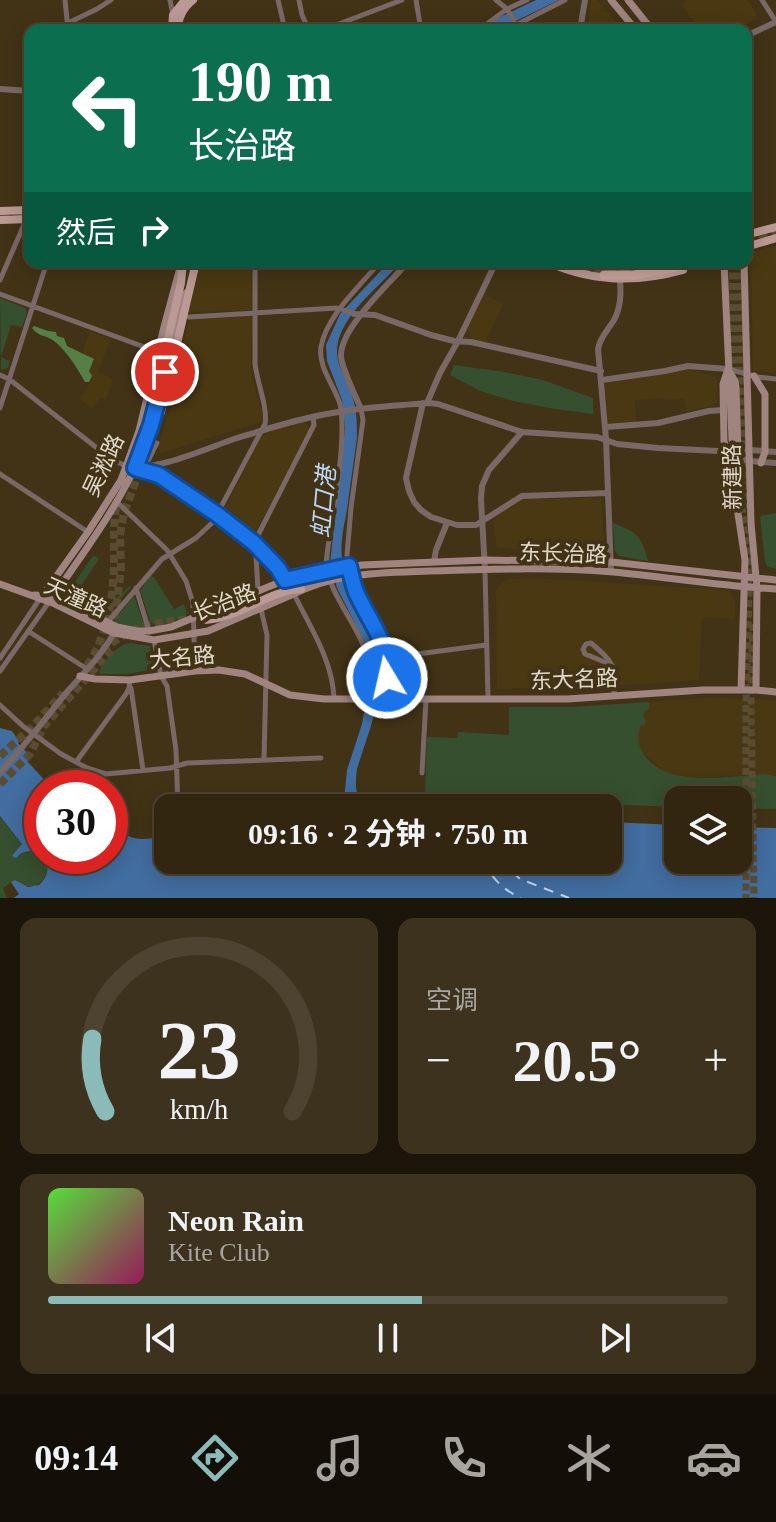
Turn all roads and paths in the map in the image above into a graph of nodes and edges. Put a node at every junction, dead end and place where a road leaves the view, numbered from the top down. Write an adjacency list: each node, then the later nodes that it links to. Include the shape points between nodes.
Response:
1 (65, 0): 21 (street)
2 (111, 0): 22 (street)
3 (170, 0): 18 (street)
4 (185, 0): 18 (main road)
5 (193, 0): 18 (main road)
6 (278, 0): 25 (street)
7 (299, 0): 26 (street)
8 (402, 0): 27 (street)
9 (416, 0): 28 (street)
10 (496, 0): 17 (street)
11 (527, 0): 17 (street)
12 (565, 0): 30 (street)
13 (585, 0): 31 (street)
14 (611, 0): 32 (main road)
15 (628, 0): 33 (main road)
16 (762, 0): 20 (street)
17 (508, 10): 19 (street); 29 (street)
18 (176, 16): 23 (main road); 24 (main road)
19 (514, 20)
20 (776, 22): 34 (street)
21 (68, 24)
22 (73, 24)
23 (174, 24)
24 (177, 24)
25 (284, 24)
26 (306, 24)
27 (339, 24)
28 (420, 24)
29 (488, 24)
30 (518, 24)
31 (581, 24)
32 (631, 24)
33 (647, 24)
34 (752, 33)
35 (0, 89): 36 (street)
36 (24, 91)
37 (0, 211): 38 (main road)
38 (24, 215)
39 (24, 217): 40 (main road)
40 (0, 220)
41 (24, 227): 60 (street)
42 (776, 227): 43 (main road)
43 (752, 233)
44 (776, 238): 45 (main road)
45 (752, 245)
46 (45, 268): 64 (street)
47 (181, 268): 69 (main road, 吴淞路)
48 (182, 268): 77 (main road)
49 (195, 268): 62 (main road, 吴淞路)
50 (255, 268): 66 (street)
51 (376, 268): 65 (street)
52 (401, 268): 65 (street)
53 (493, 268): 68 (street)
54 (562, 268): 61 (main road)
55 (672, 268): 59 (highway)
56 (686, 268): 61 (main road)
57 (724, 268): 70 (main road, 新建路)
58 (744, 268): 73 (main road, 新建路)
59 (604, 275)
60 (0, 280)
61 (620, 280): 71 (street, via 619,308 599,343)
62 (190, 282): 82 (main road); 98 (main road, 吴淞路, via 151,425)
63 (0, 294): 64 (street)
64 (33, 306): 69 (street); 74 (street)
65 (349, 312): 66 (street); 68 (street); 80 (street, via 341,356); 80 (street, via 326,333 321,351 323,366)
66 (255, 313): 67 (street); 85 (street, via 256,372 267,416)
67 (189, 317)
68 (458, 341): 71 (street); 78 (street)
69 (158, 352): 98 (main road, 吴淞路)
70 (728, 369): 73 (street); 76 (street, via 688,366); 81 (main road, 新建路); 88 (main road); 94 (main road, 新建路, via 736,387)
71 (601, 371): 76 (street)
72 (0, 375): 74 (street)
73 (751, 375): 75 (street); 90 (main road, 新建路); 92 (main road, via 765,394)
74 (9, 379): 79 (street); 98 (street, via 111,459)
75 (776, 379)
76 (602, 380): 84 (street)
77 (155, 394)
78 (425, 403): 80 (street); 86 (street); 104 (street, via 407,486 421,510)
79 (0, 408)
80 (350, 410): 83 (street); 113 (street, via 341,447); 113 (street, via 363,420 347,550)
81 (723, 410): 84 (street); 91 (main road, 新建路)
82 (161, 412)
83 (313, 417): 85 (street); 107 (street, via 314,425)
84 (606, 427): 87 (street)
85 (263, 430): 98 (street, via 161,463); 102 (street)
86 (522, 432): 87 (street); 103 (street, via 484,479)
87 (606, 439): 91 (street); 100 (street)
88 (732, 439)
89 (157, 443): 98 (street, 吴淞路, via 147,462)
90 (750, 450): 92 (street); 94 (street); 95 (main road, 新建路)
91 (724, 452): 94 (street); 105 (main road, 新建路)
92 (765, 452): 93 (street); 96 (main road)
93 (776, 452)
94 (738, 454): 95 (street); 105 (main road, 新建路)
95 (750, 461): 96 (street); 117 (main road, 新建路)
96 (761, 463): 97 (street)
97 (776, 463)
98 (130, 467): 101 (main road, 吴淞路); 102 (street, via 159,475); 106 (main road, 吴淞路)
99 (0, 474): 106 (street)
100 (608, 493): 103 (street, via 522,496); 111 (street)
101 (117, 502): 108 (street); 128 (main road, 吴淞路)
102 (218, 515): 107 (street); 108 (street, via 202,534)
103 (483, 521): 104 (street, via 470,526); 109 (street)
104 (447, 523): 110 (street)
105 (741, 525): 116 (main road, 新建路)
106 (88, 532): 127 (main road, 吴淞路)
107 (254, 543): 118 (street); 125 (street)
108 (170, 553): 122 (street); 131 (street, via 189,589)
109 (485, 560): 110 (main road, 东长治路); 111 (main road, 东长治路); 112 (street)
110 (434, 562): 113 (main road, 东长治路)
111 (611, 562): 114 (street); 116 (main road, 东长治路)
112 (485, 570): 114 (main road, 东长治路); 115 (main road, 东长治路); 139 (street)
113 (334, 572): 115 (main road, 长治路); 115 (street); 118 (main road, 长治路); 126 (main road, 长治路); 129 (main road); 157 (street, via 366,651 366,692)
114 (611, 572): 121 (main road, 东长治路)
115 (350, 576): 141 (street)
116 (745, 576): 117 (main road, 东长治路); 121 (main road, 新建路)
117 (757, 578): 119 (main road, 东长治路); 123 (main road, 新建路)
118 (285, 580): 125 (main road, 长治路)
119 (776, 580)
120 (0, 584): 127 (main road, 天潼路)
121 (745, 587): 123 (main road, 东长治路); 150 (main road, 新建路)
122 (136, 588): 133 (street); 136 (street)
123 (757, 588): 124 (main road, 东长治路); 151 (main road, 新建路)
124 (776, 589)
125 (258, 591): 131 (main road, 长治路)
126 (297, 591): 130 (main road, 长治路); 132 (main road); 156 (street, via 321,647)
127 (41, 598): 128 (main road, 天潼路); 140 (street, 吴淞路)
128 (51, 600): 133 (main road, 天潼路); 135 (street, 吴淞路)
129 (243, 604)
130 (261, 609): 137 (main road, 长治路); 149 (street, via 267,635)
131 (193, 618): 136 (main road, 长治路); 137 (street)
132 (205, 620)
133 (105, 626): 134 (main road, 天潼路)
134 (116, 630): 136 (main road, 长治路); 138 (main road, 长治路); 143 (street)
135 (28, 631): 143 (street); 144 (street, 吴淞路)
136 (149, 631)
137 (193, 634): 138 (main road, 长治路); 145 (street)
138 (154, 640): 147 (street)
139 (486, 645): 141 (street); 155 (street)
140 (0, 658)
141 (387, 658): 157 (street)
142 (612, 665): 142 (street, via 591,643 586,644 585,654); 153 (street)
143 (87, 669): 146 (street)
144 (0, 671)
145 (195, 671): 147 (main road, 大名路); 149 (main road, 大名路, via 237,672)
146 (80, 676): 148 (main road, 大名路); 159 (street)
147 (161, 676): 148 (main road, 大名路); 163 (street, via 167,686)
148 (130, 680): 162 (street, via 126,694); 164 (street)
149 (266, 684): 156 (main road, 大名路, via 298,697); 161 (street)
150 (741, 690): 151 (main road, 东大名路); 153 (main road, 东大名路)
151 (756, 690): 152 (main road, 东大名路)
152 (776, 692)
153 (614, 697): 155 (main road, 东大名路)
154 (426, 698): 155 (main road, 东大名路); 157 (main road, 东大名路); 166 (street)
155 (488, 698)
156 (334, 699): 157 (main road, 大名路)
157 (373, 699)
158 (0, 705): 159 (street)
159 (33, 734): 162 (street); 165 (street)
160 (321, 758): 161 (street)
161 (264, 759): 163 (street)
162 (76, 762): 164 (street, via 109,775)
163 (178, 765): 164 (street); 167 (street)
164 (143, 770)
165 (0, 772)
166 (422, 773)
167 (178, 794)

